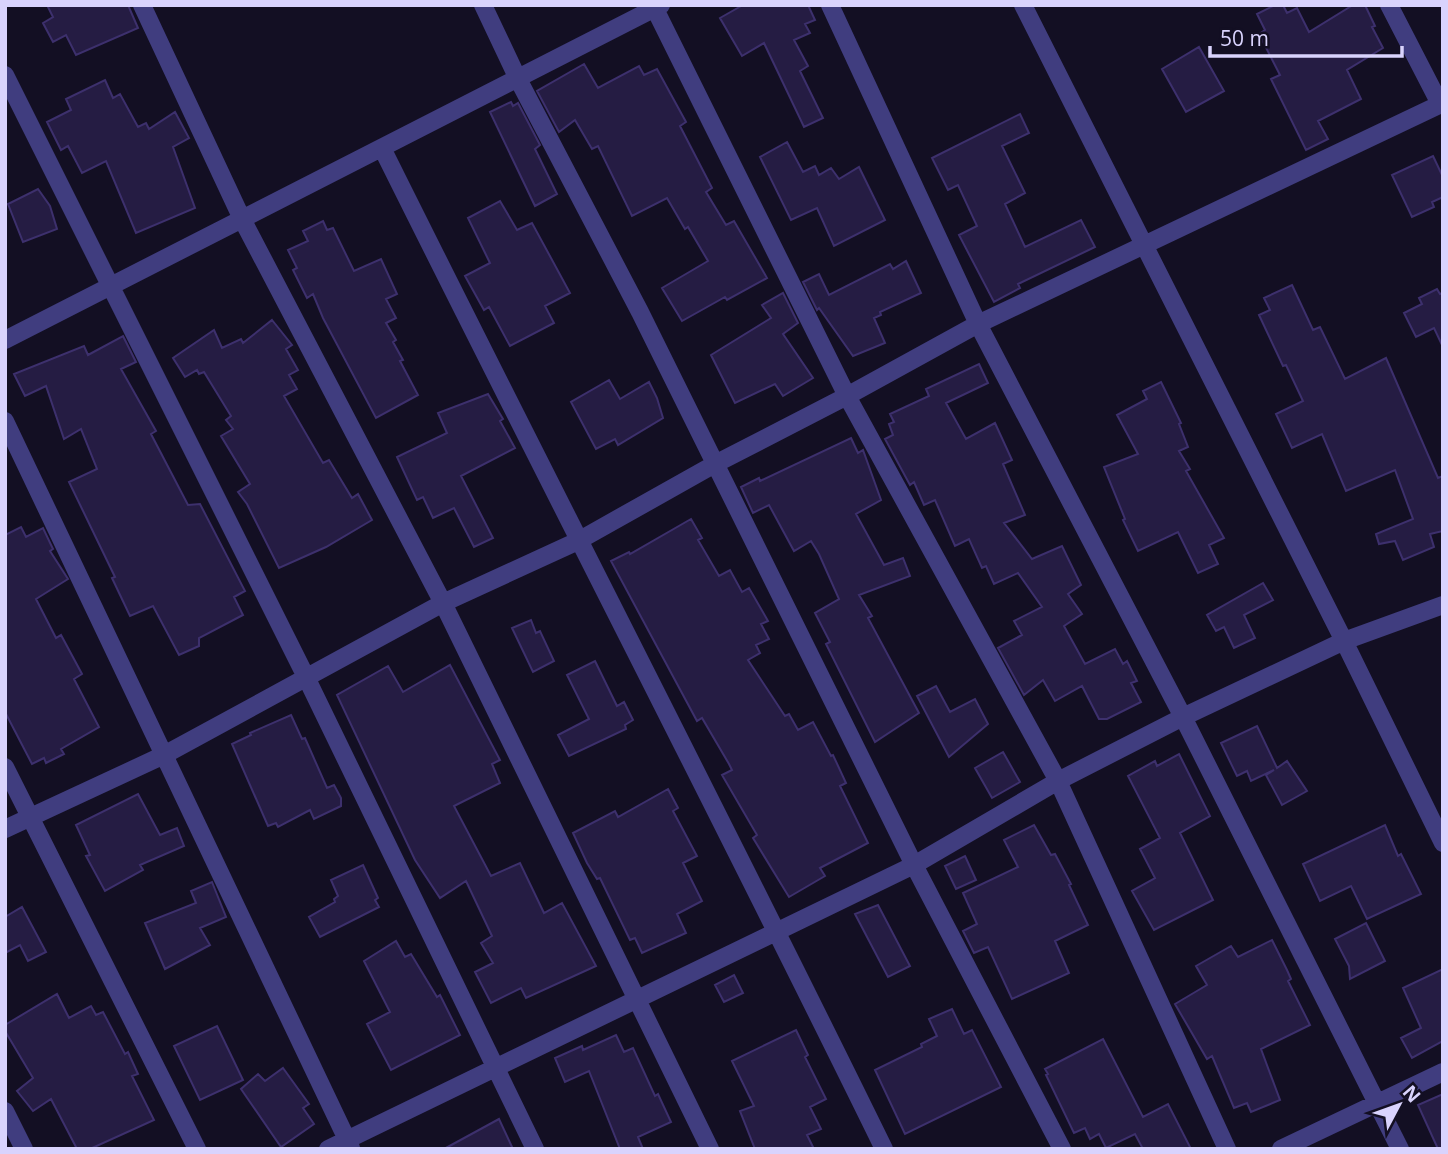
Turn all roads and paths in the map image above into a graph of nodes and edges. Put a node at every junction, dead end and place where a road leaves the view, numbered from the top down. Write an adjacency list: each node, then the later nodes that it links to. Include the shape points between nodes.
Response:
1 (142, 5): 11 (street)
2 (483, 5): 8 (street)
3 (830, 5): 14 (street)
4 (1023, 5): 12 (street)
5 (1389, 5): 9 (street)
6 (657, 6): 8 (street); 16 (street)
7 (5, 75): 13 (street)
8 (518, 79): 10 (street); 18 (street)
9 (1441, 103): 12 (street)
10 (382, 148): 11 (street); 19 (street)
11 (242, 219): 13 (street); 20 (street)
12 (1145, 243): 14 (street); 22 (street)
13 (110, 287): 15 (street); 23 (street)
14 (978, 324): 16 (street); 24 (street)
15 (5, 340)
16 (847, 396): 18 (street); 27 (street)
17 (5, 421): 25 (street)
18 (715, 464): 19 (street); 31 (street)
19 (578, 541): 20 (street); 32 (street)
20 (443, 603): 23 (street); 33 (street)
21 (1443, 605): 22 (street)
22 (1344, 641): 24 (street); 30 (street)
23 (306, 677): 25 (street); 34 (street)
24 (1184, 717): 27 (street); 36 (street)
25 (164, 755): 28 (street); 38 (street)
26 (5, 767): 28 (street)
27 (1058, 781): 31 (street); 46 (street)
28 (31, 818): 29 (street); 40 (street)
29 (5, 829)
30 (1443, 843)
31 (914, 865): 32 (street); 45 (street)
32 (777, 931): 33 (street); 44 (street)
33 (635, 999): 34 (street); 43 (street)
34 (496, 1069): 38 (street); 42 (street)
35 (1443, 1072): 36 (street)
36 (1376, 1102): 47 (street); 48 (street)
37 (5, 1111): 39 (street)
38 (349, 1144): 41 (street)
39 (24, 1149)
40 (197, 1149)
41 (328, 1149)
42 (536, 1149)
43 (710, 1149)
44 (884, 1149)
45 (1062, 1149)
46 (1227, 1149)
47 (1281, 1149)
48 (1400, 1149)

